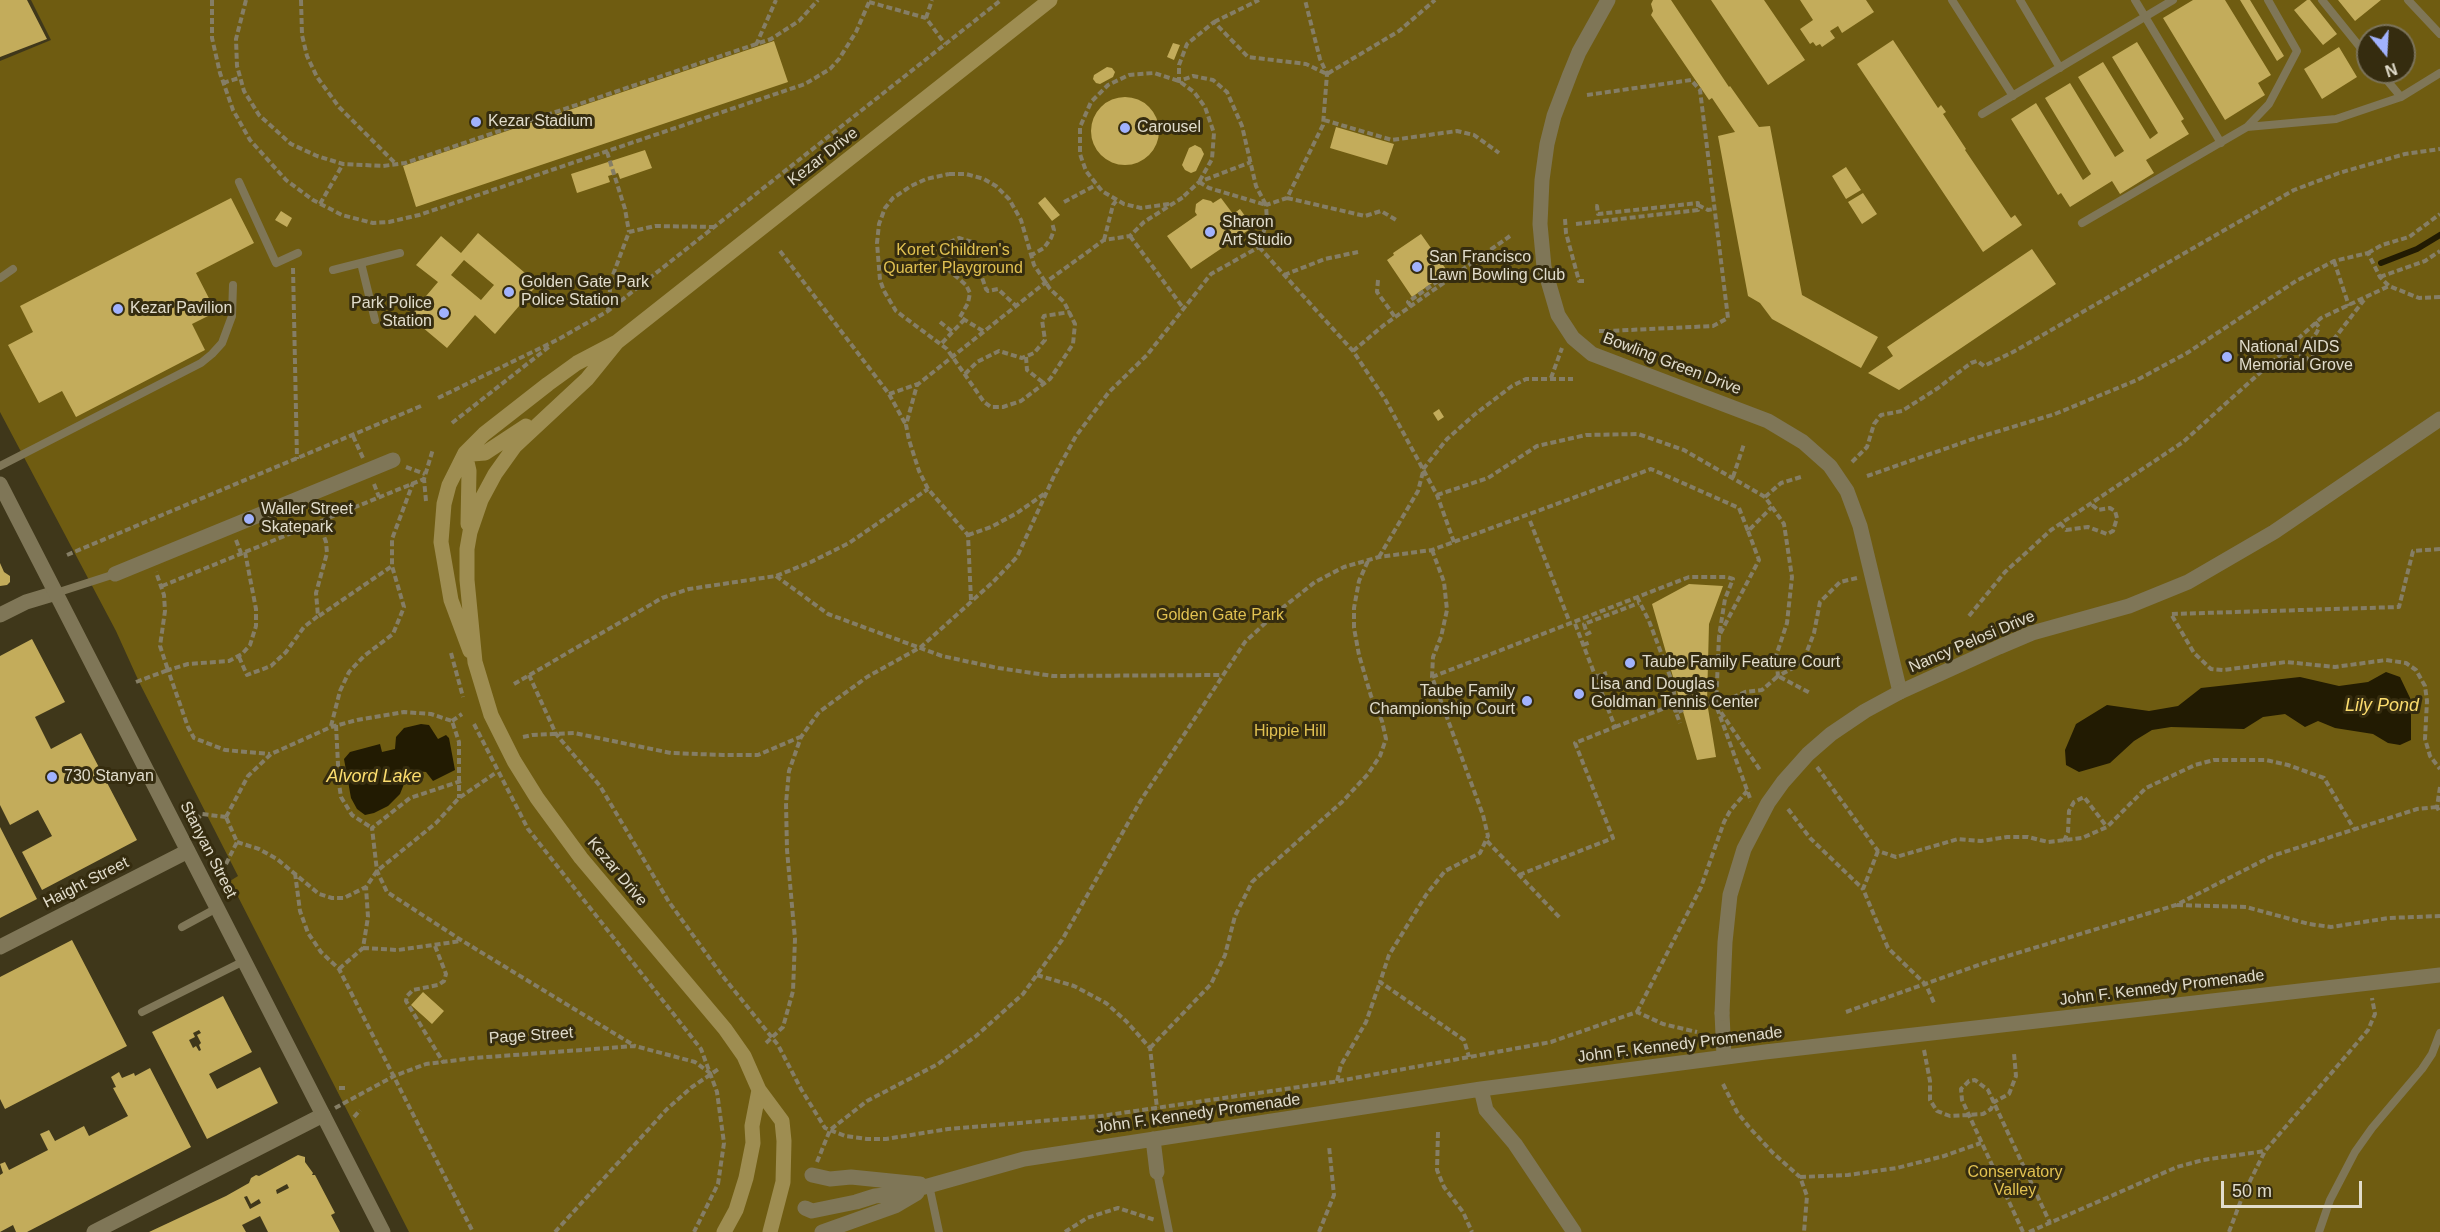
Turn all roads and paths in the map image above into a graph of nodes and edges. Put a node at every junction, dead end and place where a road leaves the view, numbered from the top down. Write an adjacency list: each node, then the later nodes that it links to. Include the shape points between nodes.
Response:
1 (212, 0): 33 (path, via 212,38)
2 (246, 0): 31 (path, via 236,39)
3 (301, 0): 47 (path, via 302,35 317,77 339,107)
4 (776, 0): 27 (path)
5 (818, 0): 27 (path, via 781,35)
6 (932, 0): 21 (path)
7 (1001, 0): 26 (path)
8 (1050, 0): 111 (main road, Kezar Drive)
9 (1259, 0): 23 (path)
10 (1305, 0): 30 (path)
11 (1435, 0): 30 (path, via 1399,31)
12 (1608, 0): 163 (street, Bowling Green Drive, via 1579,52 1547,144 1540,224 1544,267 1558,315 1573,338 1592,354 1768,421 1820,456 1850,500)
13 (1952, 0): 36 (lane)
14 (2020, 0): 28 (lane)
15 (2135, 0): 22 (lane)
16 (2173, 0): 22 (lane)
17 (2268, 0): 40 (lane, via 2297,51 2269,104)
18 (2322, 0): 25 (lane)
19 (2408, 0): 24 (lane)
20 (869, 1): 21 (path); 43 (path, via 839,59 805,84)
21 (926, 18): 26 (path)
22 (2146, 18): 28 (lane); 41 (lane)
23 (1214, 22): 30 (path, via 1248,57 1305,64); 32 (path, via 1187,44 1179,65)
24 (2440, 34)
25 (2356, 42)
26 (945, 44): 66 (path)
27 (755, 45): 47 (path)
28 (2060, 68): 36 (lane)
29 (2440, 73): 37 (lane)
30 (1327, 74): 39 (path)
31 (238, 78): 33 (path); 46 (path, via 255,109 279,134 310,154)
32 (1179, 81): 45 (path, via 1193,76 1213,80 1227,92 1242,126); 49 (path, via 1200,99 1212,124 1214,150); 50 (path, via 1154,73 1129,75 1108,85 1091,102 1080,127 1079,145 1086,171)
33 (223, 83): 55 (path, via 241,126 260,154 286,180)
34 (2390, 84): 37 (lane)
35 (1587, 95): 59 (path, via 1691,80 1700,90)
36 (2013, 96): 38 (lane)
37 (2401, 97): 40 (lane, via 2336,119)
38 (1982, 114)
39 (1323, 120): 44 (path, via 1392,140 1457,131 1474,135); 52 (path)
40 (2247, 127): 41 (lane)
41 (2222, 142): 64 (lane)
42 (2440, 148): 133 (path, via 2339,172 2294,190 2013,352 1984,366 1977,361 1971,363 1902,411 1881,415 1867,447)
43 (607, 152): 55 (path, via 389,222 359,220); 67 (path, via 626,209)
44 (1499, 153)
45 (1251, 162): 49 (path); 56 (path, via 1256,186)
46 (343, 164): 47 (path); 55 (path)
47 (397, 165)
48 (239, 182): 77 (lane, via 276,263)
49 (1199, 182): 51 (path); 56 (path)
50 (1096, 185): 53 (path); 54 (path)
51 (1185, 196): 53 (path, via 1151,207); 68 (path, via 1144,222)
52 (1287, 198): 56 (path); 62 (path, via 1365,216 1381,211)
53 (1116, 201): 70 (path)
54 (1064, 202)
55 (320, 204)
56 (1266, 205): 71 (path, via 1267,221)
57 (1697, 205): 58 (path, via 1598,214 1597,206); 59 (path); 65 (path, via 1698,210)
58 (1593, 207)
59 (1714, 209): 105 (path, via 1728,318 1713,326)
60 (2440, 214): 76 (path, via 2409,237)
61 (1565, 219): 88 (path, via 1579,281)
62 (1398, 221)
63 (1052, 223): 78 (path, via 1054,230 1046,245)
64 (2082, 223)
65 (1576, 224)
66 (715, 227): 67 (path, via 655,226); 98 (path)
67 (629, 232): 98 (path, via 610,280)
68 (1130, 236): 70 (path); 97 (path)
69 (1510, 236): 95 (path)
70 (1104, 240): 89 (path)
71 (1258, 247): 83 (path); 97 (path, via 1211,274)
72 (780, 251): 122 (path)
73 (2440, 251): 84 (path, via 2425,261)
74 (1358, 252): 83 (path, via 1325,259)
75 (400, 253): 80 (lane)
76 (2368, 253): 79 (path); 84 (path)
77 (295, 254): 131 (path)
78 (1030, 256): 89 (path); 112 (path, via 1013,203 984,179 961,174 936,176 893,198 879,224 877,253 882,286 903,318)
79 (2334, 261): 96 (path); 138 (path, via 2296,280 2187,353 2137,380 2055,414)
80 (361, 263): 81 (lane); 101 (lane)
81 (333, 270)
82 (0, 273): 85 (lane, via 13,269)
83 (1284, 275): 114 (path)
84 (2380, 277): 91 (path)
85 (0, 278)
86 (1437, 279): 95 (path, via 1408,302)
87 (1378, 280): 100 (path, via 1377,292)
88 (1584, 281)
89 (1046, 282): 94 (path); 99 (path)
90 (233, 285): 134 (lane, via 232,316 222,342 212,354)
91 (2389, 286): 92 (path, via 2419,298); 93 (path)
92 (2440, 297)
93 (2364, 299): 96 (path); 104 (path, via 2338,335 2293,369 2292,365 2318,332)
94 (1016, 306): 102 (path, via 998,289 986,289 975,244 956,239 946,246 942,258 948,271 969,290 969,300 960,316); 106 (path)
95 (1411, 306): 100 (path)
96 (2349, 306): 104 (path, via 2327,313)
97 (1184, 309): 143 (path, via 1148,355 1109,392 1076,436)
98 (608, 311): 110 (path)
99 (1070, 312): 116 (path, via 1044,316 1045,340); 121 (path, via 1076,331 1073,344)
100 (1395, 317): 114 (path)
101 (375, 320)
102 (964, 320): 106 (path); 108 (path)
103 (940, 322): 108 (path)
104 (2315, 322): 146 (path, via 2188,438)
105 (1608, 331): 107 (path); 109 (path)
106 (983, 332): 115 (path)
107 (1599, 332)
108 (954, 333): 112 (path)
109 (1605, 336)
110 (557, 340): 123 (path); 127 (path)
111 (617, 342): 124 (main road, Kezar Drive, via 587,379); 130 (main road, Kezar Drive, via 548,384)
112 (942, 343): 115 (path)
113 (1562, 348): 118 (path)
114 (1353, 351): 135 (path)
115 (953, 355): 117 (path); 120 (path)
116 (1026, 357): 117 (path, via 999,351 977,362); 121 (path, via 1027,370)
117 (965, 374): 121 (path, via 981,399 996,407 1021,401)
118 (1551, 378): 119 (path); 135 (path, via 1526,379 1512,386 1447,439)
119 (1574, 379)
120 (919, 384): 122 (path); 128 (path)
121 (1045, 384)
122 (889, 394): 128 (path)
123 (438, 398)
124 (559, 404): 130 (main road, via 485,453); 154 (main road, Kezar Drive, via 515,446 495,474 475,515)
125 (421, 406): 131 (path)
126 (2440, 419): 193 (street, Nancy Pelosi Drive, via 2274,532 2188,582 2129,606 2032,633)
127 (452, 423)
128 (906, 425): 142 (path)
129 (1744, 444): 136 (path)
130 (465, 453): 154 (main road, via 469,471); 183 (main road, Kezar Drive, via 449,485 441,542 451,600)
131 (297, 459): 158 (path)
132 (393, 460): 162 (street)
133 (1852, 462)
134 (0, 466)
135 (1424, 468): 144 (path); 159 (path, via 1418,491)
136 (1733, 477): 144 (path, via 1684,450 1638,434 1586,435 1537,446 1488,478); 145 (path)
137 (1801, 477): 145 (path, via 1781,483)
138 (1868, 477)
139 (424, 478): 140 (path)
140 (413, 483): 149 (path); 161 (path, via 392,538)
141 (0, 484): 165 (street, Stanyan Street)
142 (928, 489): 152 (path); 164 (path, via 849,543)
143 (1046, 492): 152 (path, via 992,527); 167 (path, via 1017,557)
144 (1437, 495): 153 (path)
145 (1765, 497): 147 (path)
146 (2090, 503): 150 (path); 150 (path, via 2098,510 2110,508 2115,512 2114,531 2107,534 2088,527 2066,530)
147 (1772, 507): 151 (path); 189 (path, via 1784,524 1792,577 1787,623 1776,656)
148 (1530, 521): 172 (path)
149 (318, 522): 157 (path); 170 (path, via 327,553 316,593)
150 (2060, 523): 171 (path, via 2006,572)
151 (1748, 531): 153 (path, via 1738,507 1651,469); 175 (path, via 1759,560)
152 (968, 535): 167 (path)
153 (1454, 542): 156 (path)
154 (467, 549): 183 (main road, Kezar Drive)
155 (2440, 549): 213 (path, via 2413,551 2399,607 2171,614 2194,653 2211,669 2286,662 2335,667 2385,660 2406,663 2416,670 2425,686 2425,739 2430,756)
156 (1432, 550): 159 (path); 188 (path, via 1444,582 1446,610)
157 (245, 552): 182 (path, via 256,622 252,642); 184 (path, via 161,584 165,611 160,646)
158 (67, 555)
159 (1379, 557): 160 (path)
160 (1368, 560): 187 (path, via 1315,582 1245,642); 264 (path, via 1359,581 1354,627 1386,739 1380,756 1342,802 1252,882 1235,916 1226,955 1211,984)
161 (392, 566): 170 (path); 206 (path, via 404,607 393,634 349,672)
162 (115, 574): 165 (lane)
163 (1873, 575): 189 (path, via 1840,582 1820,602 1804,658); 193 (street, Bowling Green Drive)
164 (776, 576): 179 (path, via 828,614); 186 (path, via 689,589 662,598)
165 (56, 593): 169 (street); 230 (street, Stanyan Street)
166 (1637, 597): 168 (path); 172 (path); 175 (path, via 1689,577 1733,579)
167 (971, 601): 179 (path)
168 (1639, 603): 173 (path, via 1584,624 1587,634); 176 (path)
169 (0, 615)
170 (318, 616): 182 (path, via 271,666 247,675)
171 (1969, 616)
172 (1572, 622): 178 (path); 188 (path)
173 (1591, 632)
174 (1661, 636): 176 (path)
175 (1719, 636): 196 (path)
176 (1656, 638): 180 (path)
177 (1591, 642): 178 (path)
178 (1583, 645): 190 (path)
179 (921, 647): 187 (path, via 998,668 1053,676); 210 (path, via 867,677 819,712)
180 (1660, 650): 181 (path); 200 (path)
181 (1654, 652)
182 (239, 657): 184 (path)
183 (475, 662): 277 (main road, Kezar Drive, via 492,715 549,816 725,1029 744,1056)
184 (168, 670): 191 (path); 211 (path, via 194,738 225,750)
185 (1606, 673): 190 (path)
186 (529, 675): 192 (path); 208 (path)
187 (1222, 675): 249 (path, via 1141,800 1062,939)
188 (1432, 676): 227 (path, via 1488,832)
189 (1778, 676): 194 (path); 196 (path, via 1762,690 1745,692)
190 (1595, 677): 198 (path)
191 (136, 682)
192 (514, 684)
193 (1900, 692): 212 (street, Nancy Pelosi Drive, via 1848,722)
194 (1810, 693)
195 (1707, 703): 196 (path)
196 (1716, 705): 214 (path); 256 (path, via 1748,793 1724,822 1701,887)
197 (1616, 706): 198 (path)
198 (1608, 709): 207 (path)
199 (1683, 710): 200 (path)
200 (1676, 713): 203 (path); 207 (path, via 1673,705)
201 (462, 714): 202 (path)
202 (452, 721): 205 (path, via 431,714 404,712); 216 (path, via 459,742)
203 (1680, 723)
204 (474, 724): 215 (path)
205 (336, 725): 206 (path); 225 (path, via 341,797 351,815)
206 (331, 727): 211 (path)
207 (1615, 728): 235 (path, via 1575,743 1613,838)
208 (556, 734): 209 (path); 210 (path, via 574,733 671,753 723,755 758,755); 261 (path, via 600,786 669,902)
209 (523, 737)
210 (801, 737): 261 (path, via 789,771 786,803 795,939 793,992 783,1028)
211 (271, 754): 222 (path, via 253,769)
212 (1808, 754): 231 (path); 267 (street, Nancy Pelosi Drive, via 1768,803 1744,849 1730,895 1722,1013)
213 (2440, 769)
214 (1760, 770)
215 (497, 772): 218 (path); 270 (path, via 528,828 701,1050)
216 (460, 781): 218 (path); 225 (path, via 410,798)
217 (2440, 787): 219 (path)
218 (459, 798): 233 (path, via 436,823)
219 (2438, 807): 221 (path); 226 (path, via 2417,809)
220 (1788, 809): 237 (path, via 1810,838)
221 (2440, 813)
222 (226, 817): 223 (path, via 202,814); 228 (path)
223 (196, 820)
224 (2108, 827): 226 (path, via 2146,788 2170,776 2214,760 2251,759 2288,765 2324,778); 229 (path); 229 (path, via 2084,797 2074,802 2069,811)
225 (372, 828): 233 (path)
226 (2354, 829): 238 (path, via 2272,856)
227 (1487, 841): 235 (path); 251 (path, via 1480,853 1445,871 1426,895 1389,955)
228 (237, 842): 232 (path, via 226,864); 234 (path, via 269,853)
229 (2064, 842): 231 (path, via 2028,837 1958,839 1896,857)
230 (188, 851): 239 (street, Stanyan Street); 245 (street, Haight Street)
231 (1878, 851): 237 (path)
232 (217, 864)
233 (377, 871): 236 (path); 243 (path, via 387,892)
234 (295, 873): 236 (path, via 319,894 338,899); 248 (path, via 303,923 314,943)
235 (1519, 875): 241 (path)
236 (366, 887): 246 (path, via 368,917)
237 (1863, 889): 253 (path, via 1888,948)
238 (2176, 905): 240 (path, via 2246,907 2331,927 2389,918); 253 (path, via 2053,940)
239 (217, 908): 242 (lane); 247 (street, Stanyan Street)
240 (2440, 916)
241 (1560, 918)
242 (182, 927)
243 (461, 940): 244 (path); 263 (path)
244 (435, 945): 246 (path); 268 (path, via 445,979 438,985 412,990 406,1001)
245 (0, 947)
246 (363, 948): 248 (path)
247 (244, 961): 255 (lane); 282 (street, Stanyan Street)
248 (339, 969): 271 (path)
249 (1037, 975): 264 (path, via 1074,986 1106,1003); 285 (path, via 1023,994 976,1036 938,1064 867,1101)
250 (2440, 975): 252 (street, John F. Kennedy Promenade)
251 (1380, 982): 266 (path, via 1464,1040); 272 (path, via 1366,1022 1341,1065)
252 (2369, 982): 260 (street, John F. Kennedy Promenade); 290 (path, via 2375,1014 2368,1030)
253 (1926, 985): 254 (path); 257 (path)
254 (1935, 1005)
255 (142, 1012)
256 (1637, 1012): 258 (path); 266 (path, via 1551,1042)
257 (1846, 1012)
258 (1697, 1032)
259 (2440, 1033): 317 (lane, via 2422,1069 2355,1152 2330,1200)
260 (1920, 1035): 267 (street, John F. Kennedy Promenade); 283 (path, via 1933,1107 1942,1115)
261 (774, 1038): 262 (path); 285 (path, via 801,1089)
262 (766, 1043)
263 (635, 1046): 268 (path, Page Street); 270 (path, Page Street, via 694,1062)
264 (1150, 1048): 280 (path)
265 (2014, 1053): 279 (path, via 2016,1082 2009,1094)
266 (1468, 1057): 272 (path)
267 (1724, 1057): 276 (street, John F. Kennedy Promenade)
268 (443, 1062): 271 (path, Page Street)
269 (720, 1068): 270 (path)
270 (711, 1074): 303 (path, via 667,1109); 304 (path, via 721,1108 724,1152 715,1193)
271 (394, 1076): 278 (path, Page Street); 302 (path)
272 (1337, 1081): 280 (path)
273 (1723, 1084): 293 (path, via 1749,1127)
274 (339, 1088): 275 (path)
275 (347, 1088)
276 (1481, 1089): 287 (street, John F. Kennedy Promenade); 312 (street, via 1486,1110 1515,1144)
277 (759, 1090): 305 (main road, via 746,1178); 306 (main road, Kezar Drive, via 782,1121 784,1141 783,1182)
278 (345, 1102)
279 (1994, 1102): 283 (path, via 1983,1114); 283 (path, via 1984,1085 1969,1081 1961,1089); 297 (path)
280 (1157, 1108): 285 (path, via 886,1138 845,1136)
281 (360, 1110): 284 (path)
282 (323, 1114): 300 (street); 301 (street, Stanyan Street)
283 (1968, 1114): 288 (path)
284 (354, 1117)
285 (830, 1130): 291 (path)
286 (1438, 1132): 311 (path, via 1437,1170)
287 (1153, 1139): 292 (street); 294 (street, John F. Kennedy Promenade, via 1024,1159)
288 (1981, 1143): 293 (path, via 1897,1168); 314 (path)
289 (1329, 1146): 310 (path, via 1334,1195)
290 (2265, 1151): 297 (path, via 2177,1167); 316 (path)
291 (814, 1168): 294 (street, John F. Kennedy Promenade, via 830,1179 851,1177)
292 (1157, 1173): 298 (lane)
293 (1800, 1177): 313 (path, via 1807,1196)
294 (929, 1185): 295 (street, John F. Kennedy Promenade, via 856,1202); 296 (street, via 906,1210); 307 (street, John F. Kennedy Promenade, via 903,1203); 308 (lane)
295 (804, 1208)
296 (888, 1219)
297 (2050, 1223): 299 (path)
298 (1168, 1228): 309 (path, via 1118,1208 1087,1218)
299 (2038, 1230): 315 (path)
300 (94, 1232)
301 (383, 1232)
302 (473, 1232)
303 (555, 1232)
304 (694, 1232)
305 (724, 1232)
306 (770, 1232)
307 (822, 1232)
308 (939, 1232)
309 (1065, 1232)
310 (1319, 1232)
311 (1472, 1232)
312 (1574, 1232)
313 (1804, 1232)
314 (2023, 1232)
315 (2029, 1232)
316 (2229, 1232)
317 (2319, 1232)

